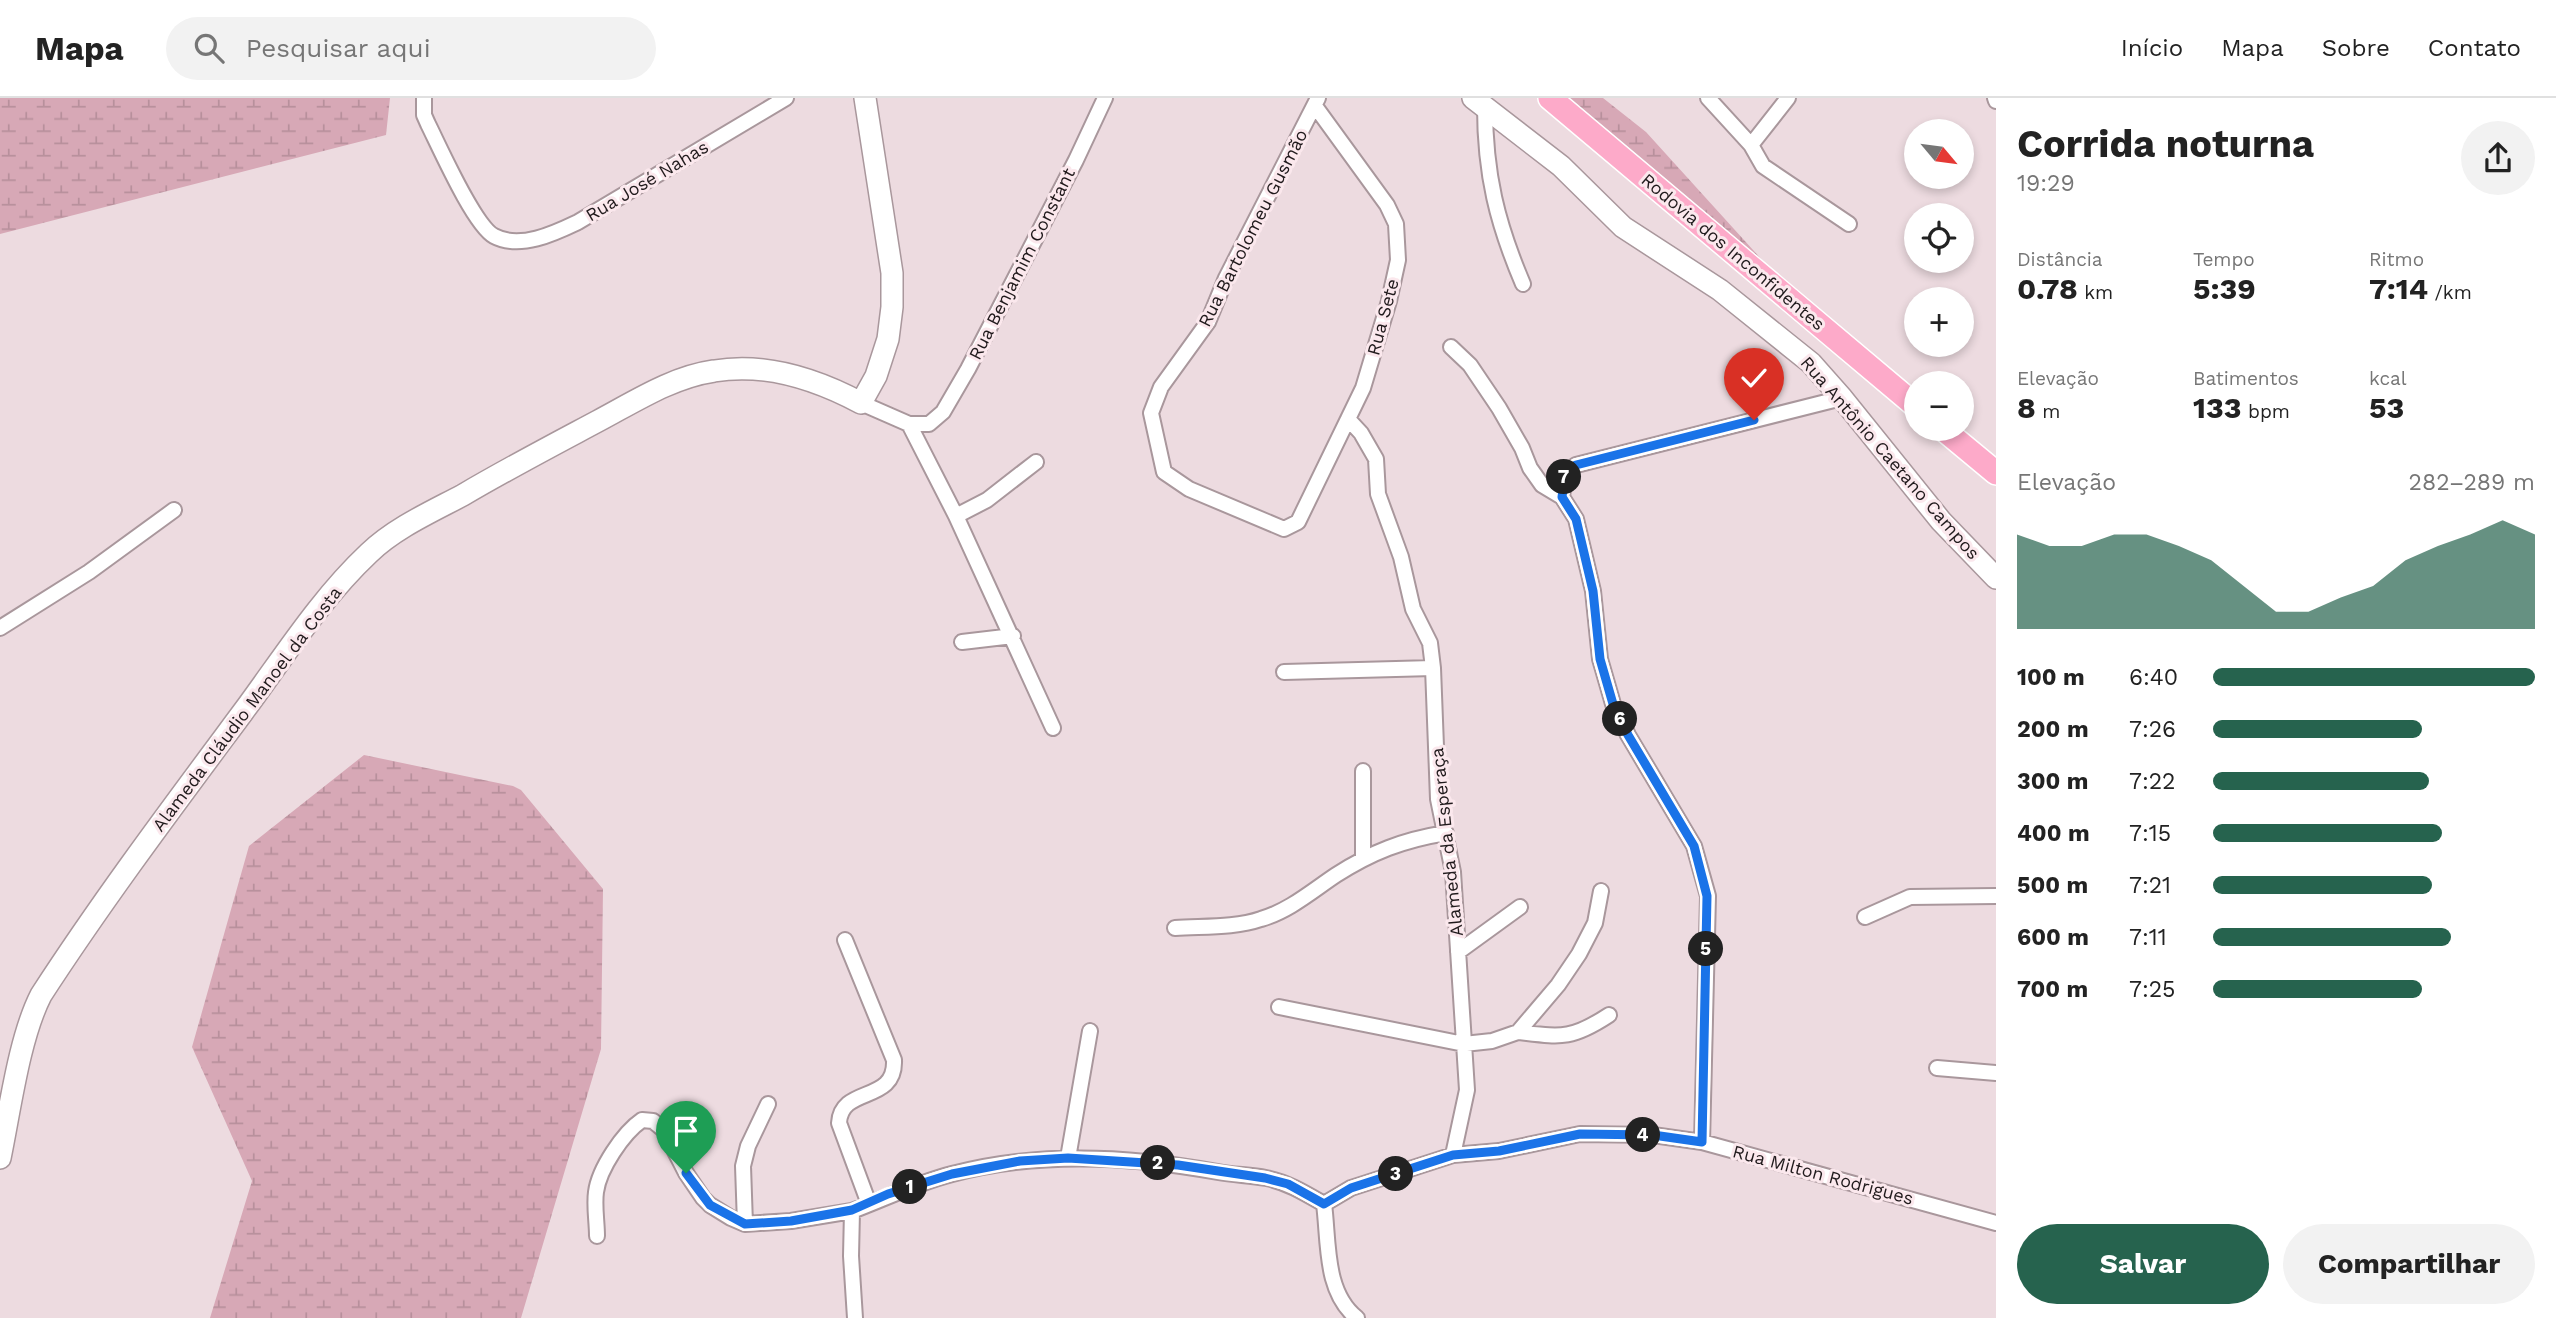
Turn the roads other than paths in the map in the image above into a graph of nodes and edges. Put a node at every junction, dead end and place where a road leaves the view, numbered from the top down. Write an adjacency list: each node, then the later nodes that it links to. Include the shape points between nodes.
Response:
1 (424, 98): 2 (street, Rua José Nahas, via 424,115 480,222 499,238 532,239 578,222)
2 (786, 98)
3 (865, 98): 16 (street, via 892,273 892,307 888,339)
4 (1105, 98): 19 (street, Rua Benjamim Constant, via 968,369 943,412)
5 (1550, 98): 14 (main road, Rodovia dos Inconfidentes)
6 (1708, 98): 10 (street)
7 (1788, 98): 10 (street)
8 (1317, 102): 17 (street, Rua Sete, via 1396,224 1398,260 1389,302 1363,388); 26 (street, Rua Bartolomeu Gusmão, via 1208,322 1161,387 1151,413 1164,472 1189,489)
9 (1479, 103): 12 (street, Rua Antônio Caetano Campos, via 1491,187 1504,240); 15 (street, Rua Antônio Caetano Campos, via 1561,166 1623,227 1720,290 1811,363)
10 (1751, 145): 11 (street, via 1763,166)
11 (1849, 224)
12 (1523, 284)
13 (1451, 347): 23 (street, via 1470,365 1499,408 1542,485)
14 (1904, 396)
15 (1842, 398): 23 (street, via 1576,465 1565,474); 27 (street, Rua Antônio Caetano Campos, via 1941,522)
16 (862, 403): 18 (street, Alameda Cláudio Manoel da Costa); 54 (street, Alameda Cláudio Manoel da Costa, via 812,379 781,372 744,368 682,379 494,477 390,536 368,554 296,638 41,995 33,1010)
17 (1348, 419): 26 (street, Rua Sete, via 1298,522); 31 (street, Alameda da Esperaça, via 1376,459 1378,494 1413,608 1430,643)
18 (909, 424): 19 (street, Alameda Cláudio Manoel da Costa); 25 (street)
19 (929, 424)
20 (1957, 441): 22 (main road)
21 (1036, 462): 25 (street, via 987,500)
22 (1996, 473)
23 (1562, 497): 52 (street, via 1576,519 1593,591 1600,659 1613,704 1694,846 1707,896)
24 (174, 510): 28 (street, via 89,572)
25 (956, 516): 29 (street)
26 (1284, 529)
27 (1996, 578)
28 (0, 628)
29 (1013, 636): 30 (street); 33 (street)
30 (962, 642)
31 (1433, 668): 32 (street); 35 (street, Alameda da Esperaça, via 1438,799)
32 (1283, 672)
33 (1053, 728)
34 (1363, 771): 36 (street)
35 (1446, 833): 36 (street, via 1379,850); 43 (street, Alameda da Esperaça)
36 (1363, 859): 41 (street, via 1262,919)
37 (1601, 891): 47 (street, via 1595,923 1585,944)
38 (1996, 896): 40 (street, via 1910,897)
39 (1520, 907): 43 (street)
40 (1866, 917)
41 (1175, 928)
42 (845, 940): 56 (street, via 895,1070 886,1086 851,1101 840,1115)
43 (1458, 952): 48 (street, Alameda da Esperaça)
44 (1279, 1007): 48 (street)
45 (1609, 1015): 47 (street, via 1569,1035)
46 (1090, 1031): 55 (street)
47 (1518, 1032): 48 (street)
48 (1464, 1044): 53 (street, Alameda da Esperaça, via 1466,1090)
49 (1937, 1068): 50 (street)
50 (1996, 1073)
51 (768, 1104): 60 (street, via 743,1166)
52 (1702, 1142): 53 (street, Rua Milton Rodrigues, via 1653,1135 1580,1134 1499,1151); 59 (street, Rua Milton Rodrigues)
53 (1453, 1155): 57 (street, Rua Milton Rodrigues, via 1351,1188)
54 (0, 1158)
55 (1068, 1158): 56 (street, via 1020,1161 952,1174); 57 (street, via 1178,1165 1265,1178 1288,1184)
56 (869, 1204): 58 (street)
57 (1324, 1204): 62 (street, via 1334,1284)
58 (852, 1210): 60 (street); 63 (street)
59 (1996, 1223)
60 (745, 1224): 61 (street, via 703,1198 664,1130 653,1121 642,1120 622,1139 601,1177 596,1191)
61 (597, 1236)
62 (1353, 1317)
63 (855, 1318)

